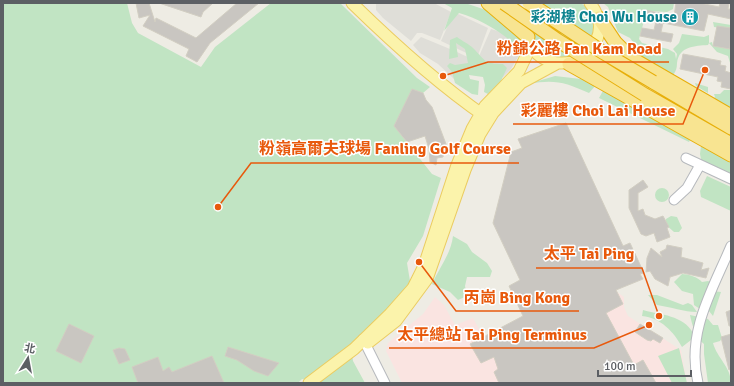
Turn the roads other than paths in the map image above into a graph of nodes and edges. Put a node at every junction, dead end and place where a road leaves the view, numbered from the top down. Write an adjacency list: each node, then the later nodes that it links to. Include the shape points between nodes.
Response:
1 (352, 3): 11 (main road)
2 (488, 3): 7 (highway)
3 (504, 3): 13 (highway, bridge, via 574,51)
4 (529, 3): 12 (highway, bridge, via 604,53)
5 (590, 3): 6 (main road)
6 (599, 18): 8 (main road, via 600,27); 10 (highway, via 615,42 631,58)
7 (529, 37): 9 (main road, via 542,58); 11 (main road, via 519,71 493,97)
8 (596, 41)
9 (567, 63): 11 (main road, via 521,83); 14 (highway)
10 (731, 116)
11 (484, 119): 20 (main road, via 457,165 419,277 408,296)
12 (731, 128)
13 (731, 144)
14 (731, 155)
15 (686, 158): 16 (street)
16 (700, 165): 17 (street); 18 (street, via 687,188)
17 (731, 179)
18 (674, 200)
19 (731, 246): 23 (street, via 698,324 694,355)
20 (364, 342): 21 (main road); 22 (street)
21 (309, 383)
22 (385, 383)
23 (698, 383)

